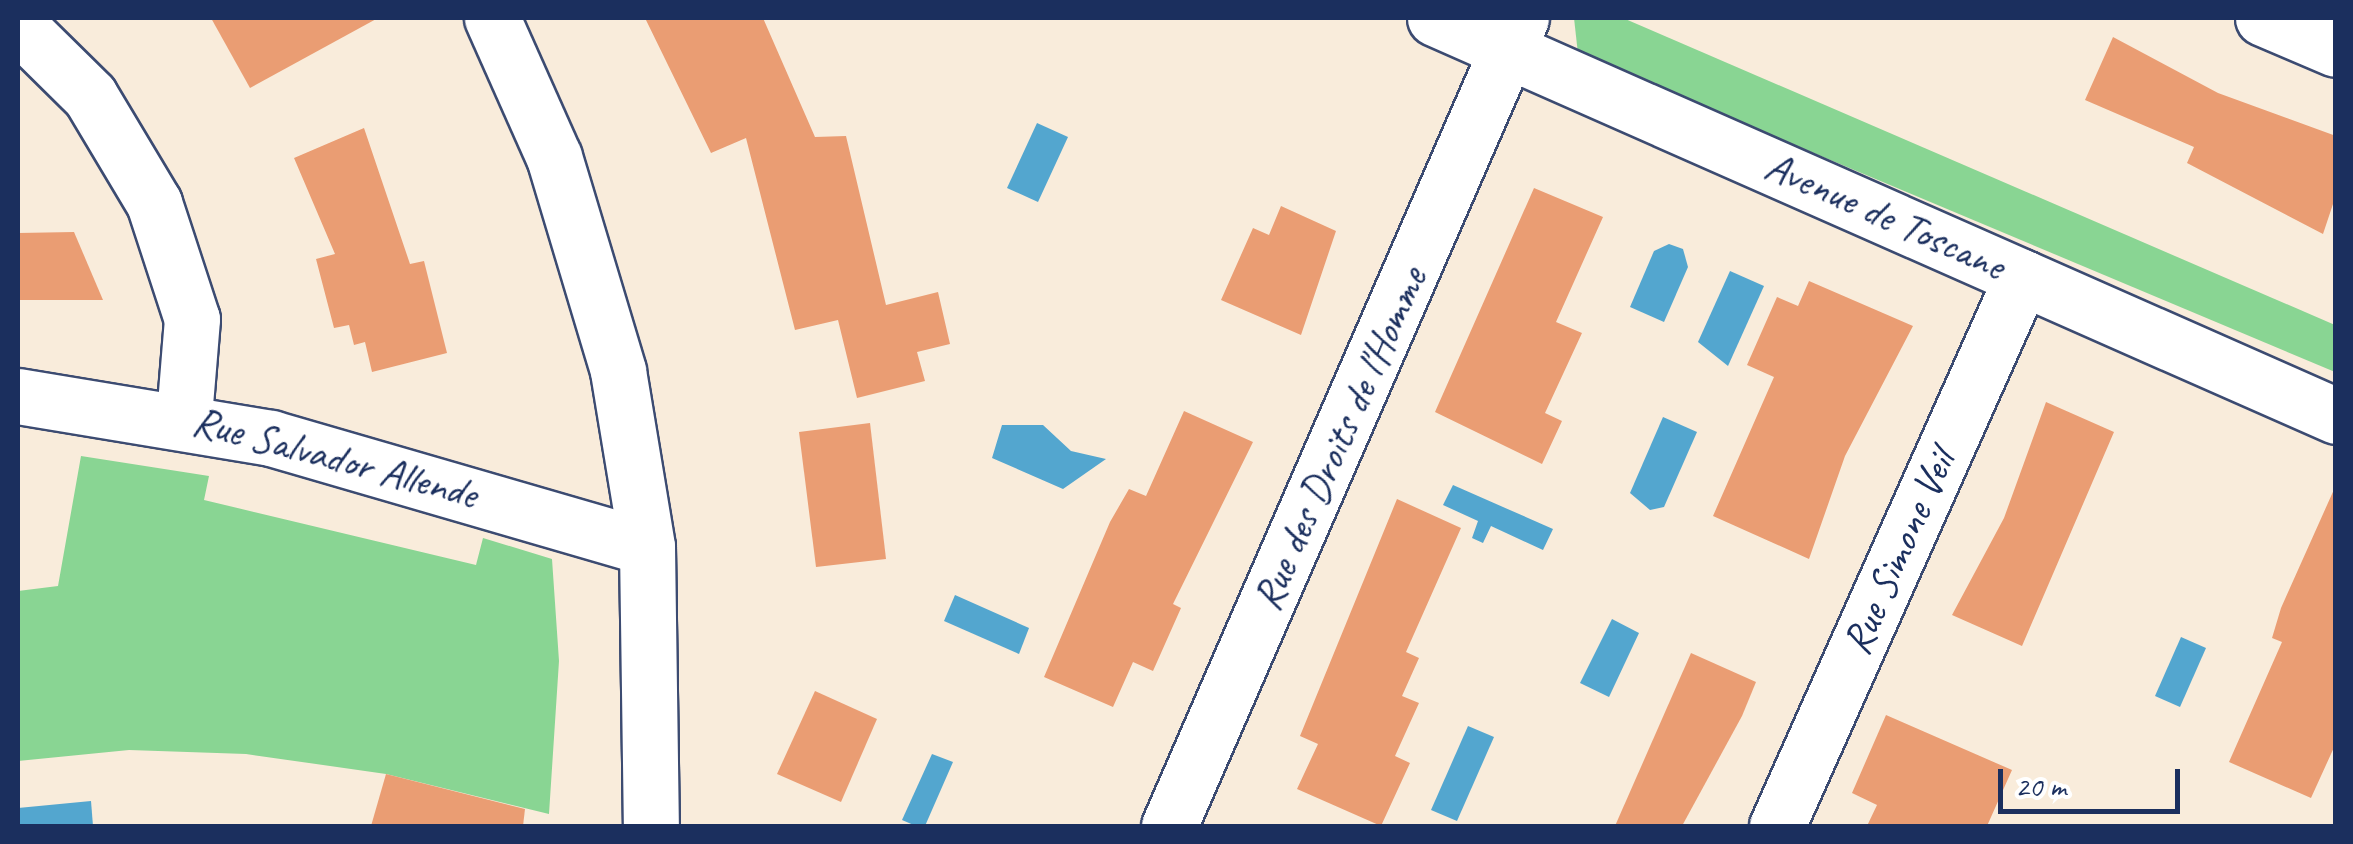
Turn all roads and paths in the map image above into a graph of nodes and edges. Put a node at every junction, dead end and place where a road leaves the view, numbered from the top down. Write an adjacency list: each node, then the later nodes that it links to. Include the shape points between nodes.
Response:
1 (492, 18): 11 (street, via 588,256)
2 (1435, 18): 5 (street, Avenue de Toscane)
3 (2263, 18): 6 (street)
4 (18, 25): 10 (street, via 90,96 154,203 192,319)
5 (1514, 34): 7 (street, Avenue de Toscane); 13 (street, Rue des Droits de l'Homme)
6 (2336, 50)
7 (2022, 277): 9 (street, Avenue de Toscane); 14 (street, Rue Simone Veil)
8 (18, 396): 10 (street, Rue Salvador Allende)
9 (2336, 416)
10 (184, 417): 11 (street, Rue Salvador Allende, via 426,476)
11 (647, 547): 12 (street)
12 (651, 826)
13 (1170, 826)
14 (1776, 826)

